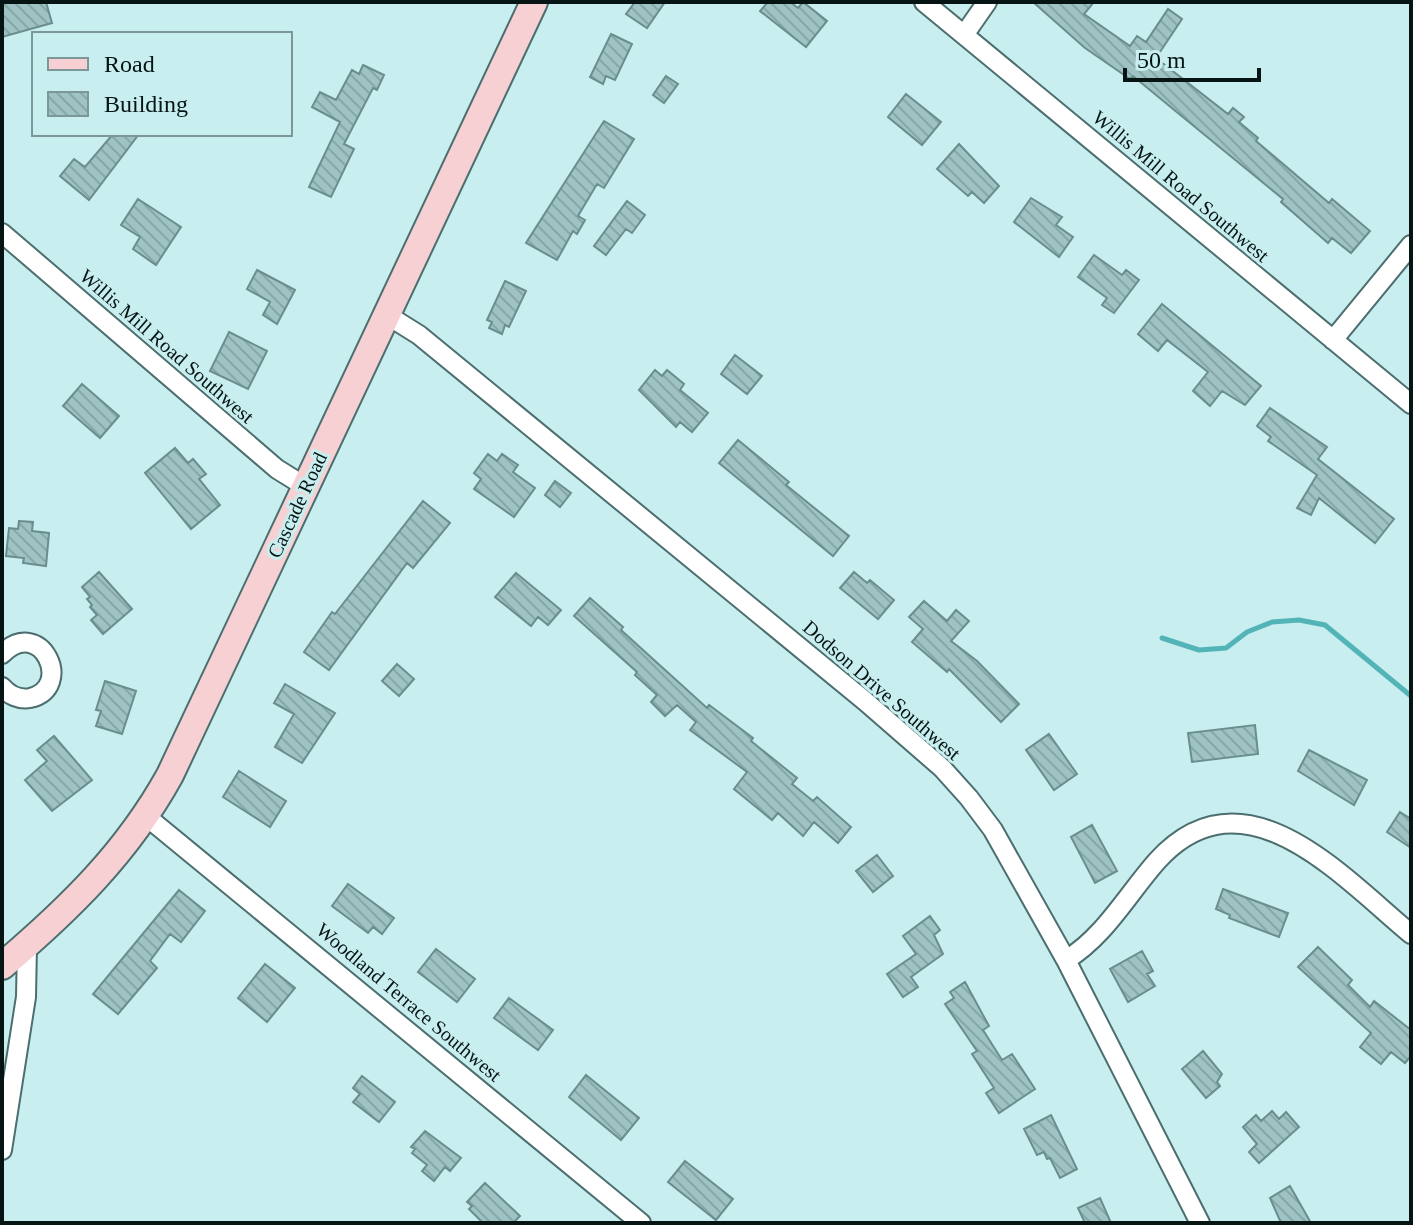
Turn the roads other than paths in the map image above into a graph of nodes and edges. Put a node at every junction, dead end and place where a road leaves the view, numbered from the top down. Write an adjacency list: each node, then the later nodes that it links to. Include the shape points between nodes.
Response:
1 (534, 2): 7 (main road, Cascade Road)
2 (924, 2): 4 (street, Willis Mill Road Southwest)
3 (987, 2): 4 (street)
4 (964, 35): 8 (street, Willis Mill Road Southwest)
5 (2, 233): 10 (street, Willis Mill Road Southwest, via 277,469)
6 (1411, 245): 8 (street)
7 (387, 315): 10 (main road, Cascade Road); 16 (street, Dodson Drive Southwest, via 431,344 942,768 993,830)
8 (1333, 340): 9 (street, Willis Mill Road Southwest)
9 (1411, 404)
10 (306, 487): 13 (main road, Cascade Road)
11 (2, 654): 12 (street, via 26,643 42,649 51,664 50,681 39,694)
12 (6, 697)
13 (147, 817): 15 (main road, Cascade Road, via 110,865); 19 (street, Woodland Terrace Southwest)
14 (1411, 934): 16 (street, via 1302,844 1276,830 1219,825 1192,834 1159,859 1089,946)
15 (27, 945): 17 (main road, Cascade Road); 18 (street, via 26,997)
16 (1066, 960): 20 (street, Dodson Drive Southwest)
17 (2, 966)
18 (2, 1150)
19 (641, 1223)
20 (1200, 1223)

